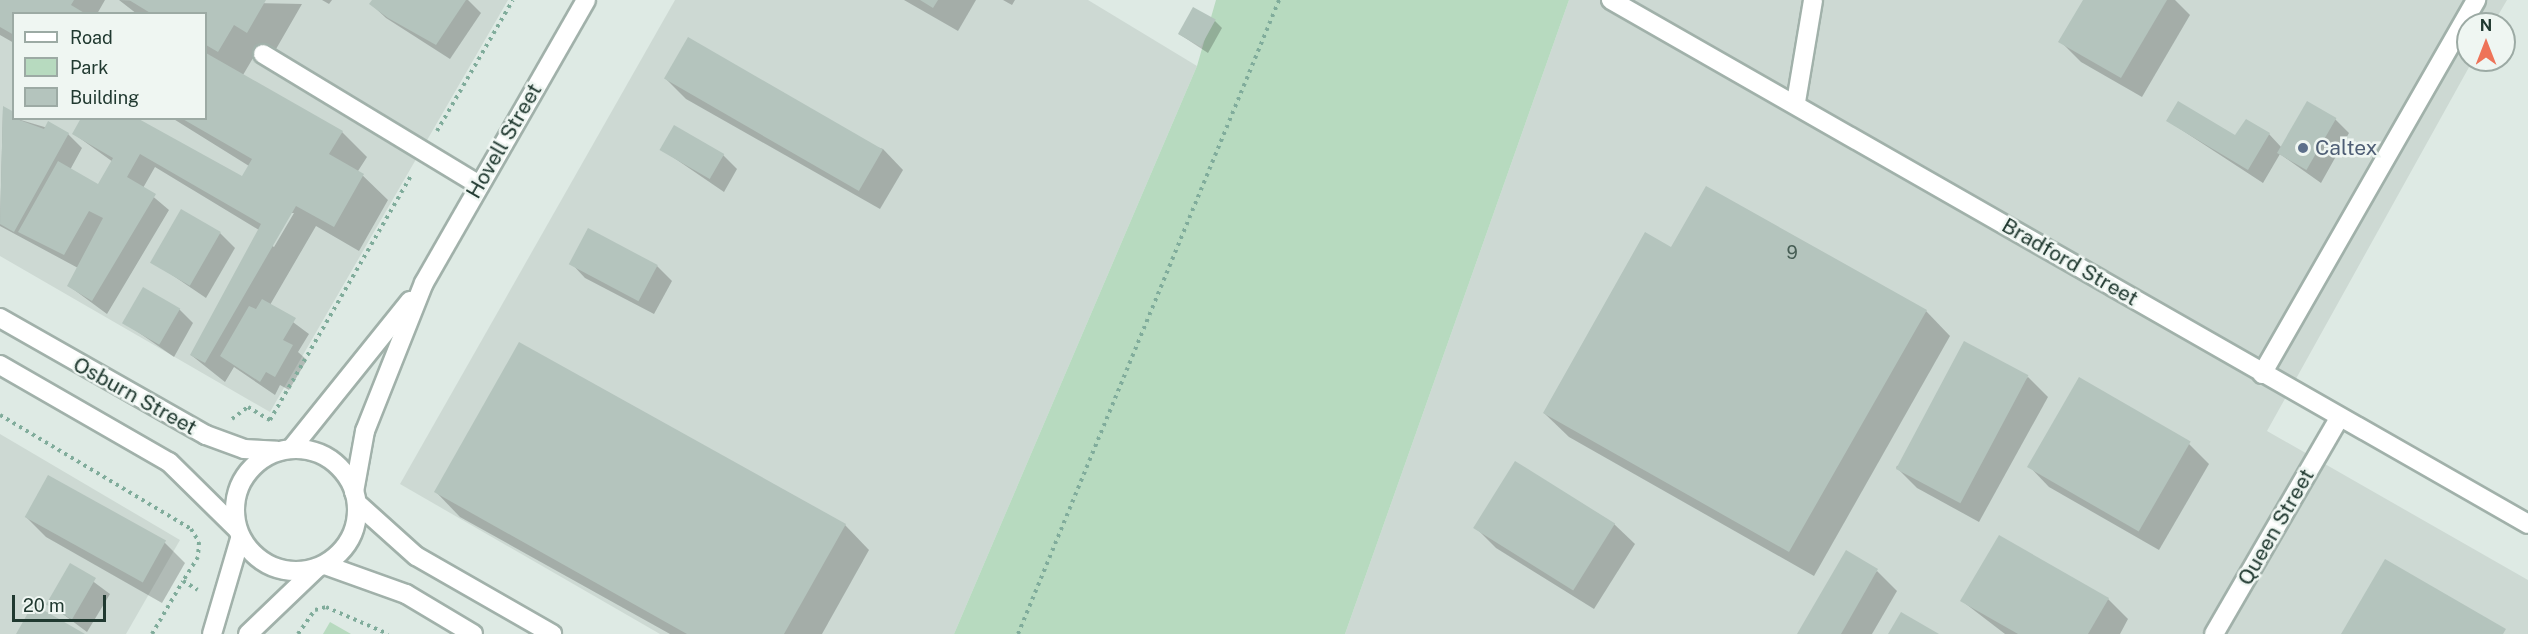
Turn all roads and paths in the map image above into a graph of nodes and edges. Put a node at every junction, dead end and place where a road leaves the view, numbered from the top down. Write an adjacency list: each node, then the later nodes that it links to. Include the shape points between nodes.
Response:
1 (513, 0): 9 (path)
2 (586, 0): 10 (street, Hovell Street)
3 (1279, 0): 32 (path)
4 (1611, 0): 8 (street, Bradford Street)
5 (1813, 0): 8 (street)
6 (2476, 0): 14 (street)
7 (263, 54): 9 (street)
8 (1796, 102): 14 (street, Bradford Street)
9 (424, 153): 10 (street); 17 (path, via 270,420 243,407)
10 (479, 185): 11 (street, Hovell Street)
11 (424, 283): 18 (street, Hovell Street); 19 (street, Hovell Street, via 365,431)
12 (0, 318): 17 (street, Osburn Street)
13 (0, 365): 21 (street, Osburn Street, via 169,462)
14 (2262, 374): 16 (street, Bradford Street)
15 (0, 415): 23 (path, via 191,529 199,542 198,557)
16 (2338, 420): 20 (street, Bradford Street); 33 (street, Queen Street)
17 (220, 441): 18 (street, Osburn Street)
18 (284, 450): 19 (street, via 336,463); 21 (street, via 243,481)
19 (356, 498): 22 (street, via 354,535); 31 (street, via 416,556)
20 (2528, 524)
21 (238, 534): 22 (street, via 275,567); 24 (street)
22 (321, 566): 27 (street); 30 (street, via 406,594)
23 (183, 581): 24 (path); 25 (path)
24 (222, 604): 26 (street)
25 (152, 634)
26 (212, 634)
27 (248, 634)
28 (298, 634): 29 (path, via 315,610 332,607)
29 (388, 634)
30 (473, 634)
31 (552, 634)
32 (1018, 634)
33 (2214, 634)

